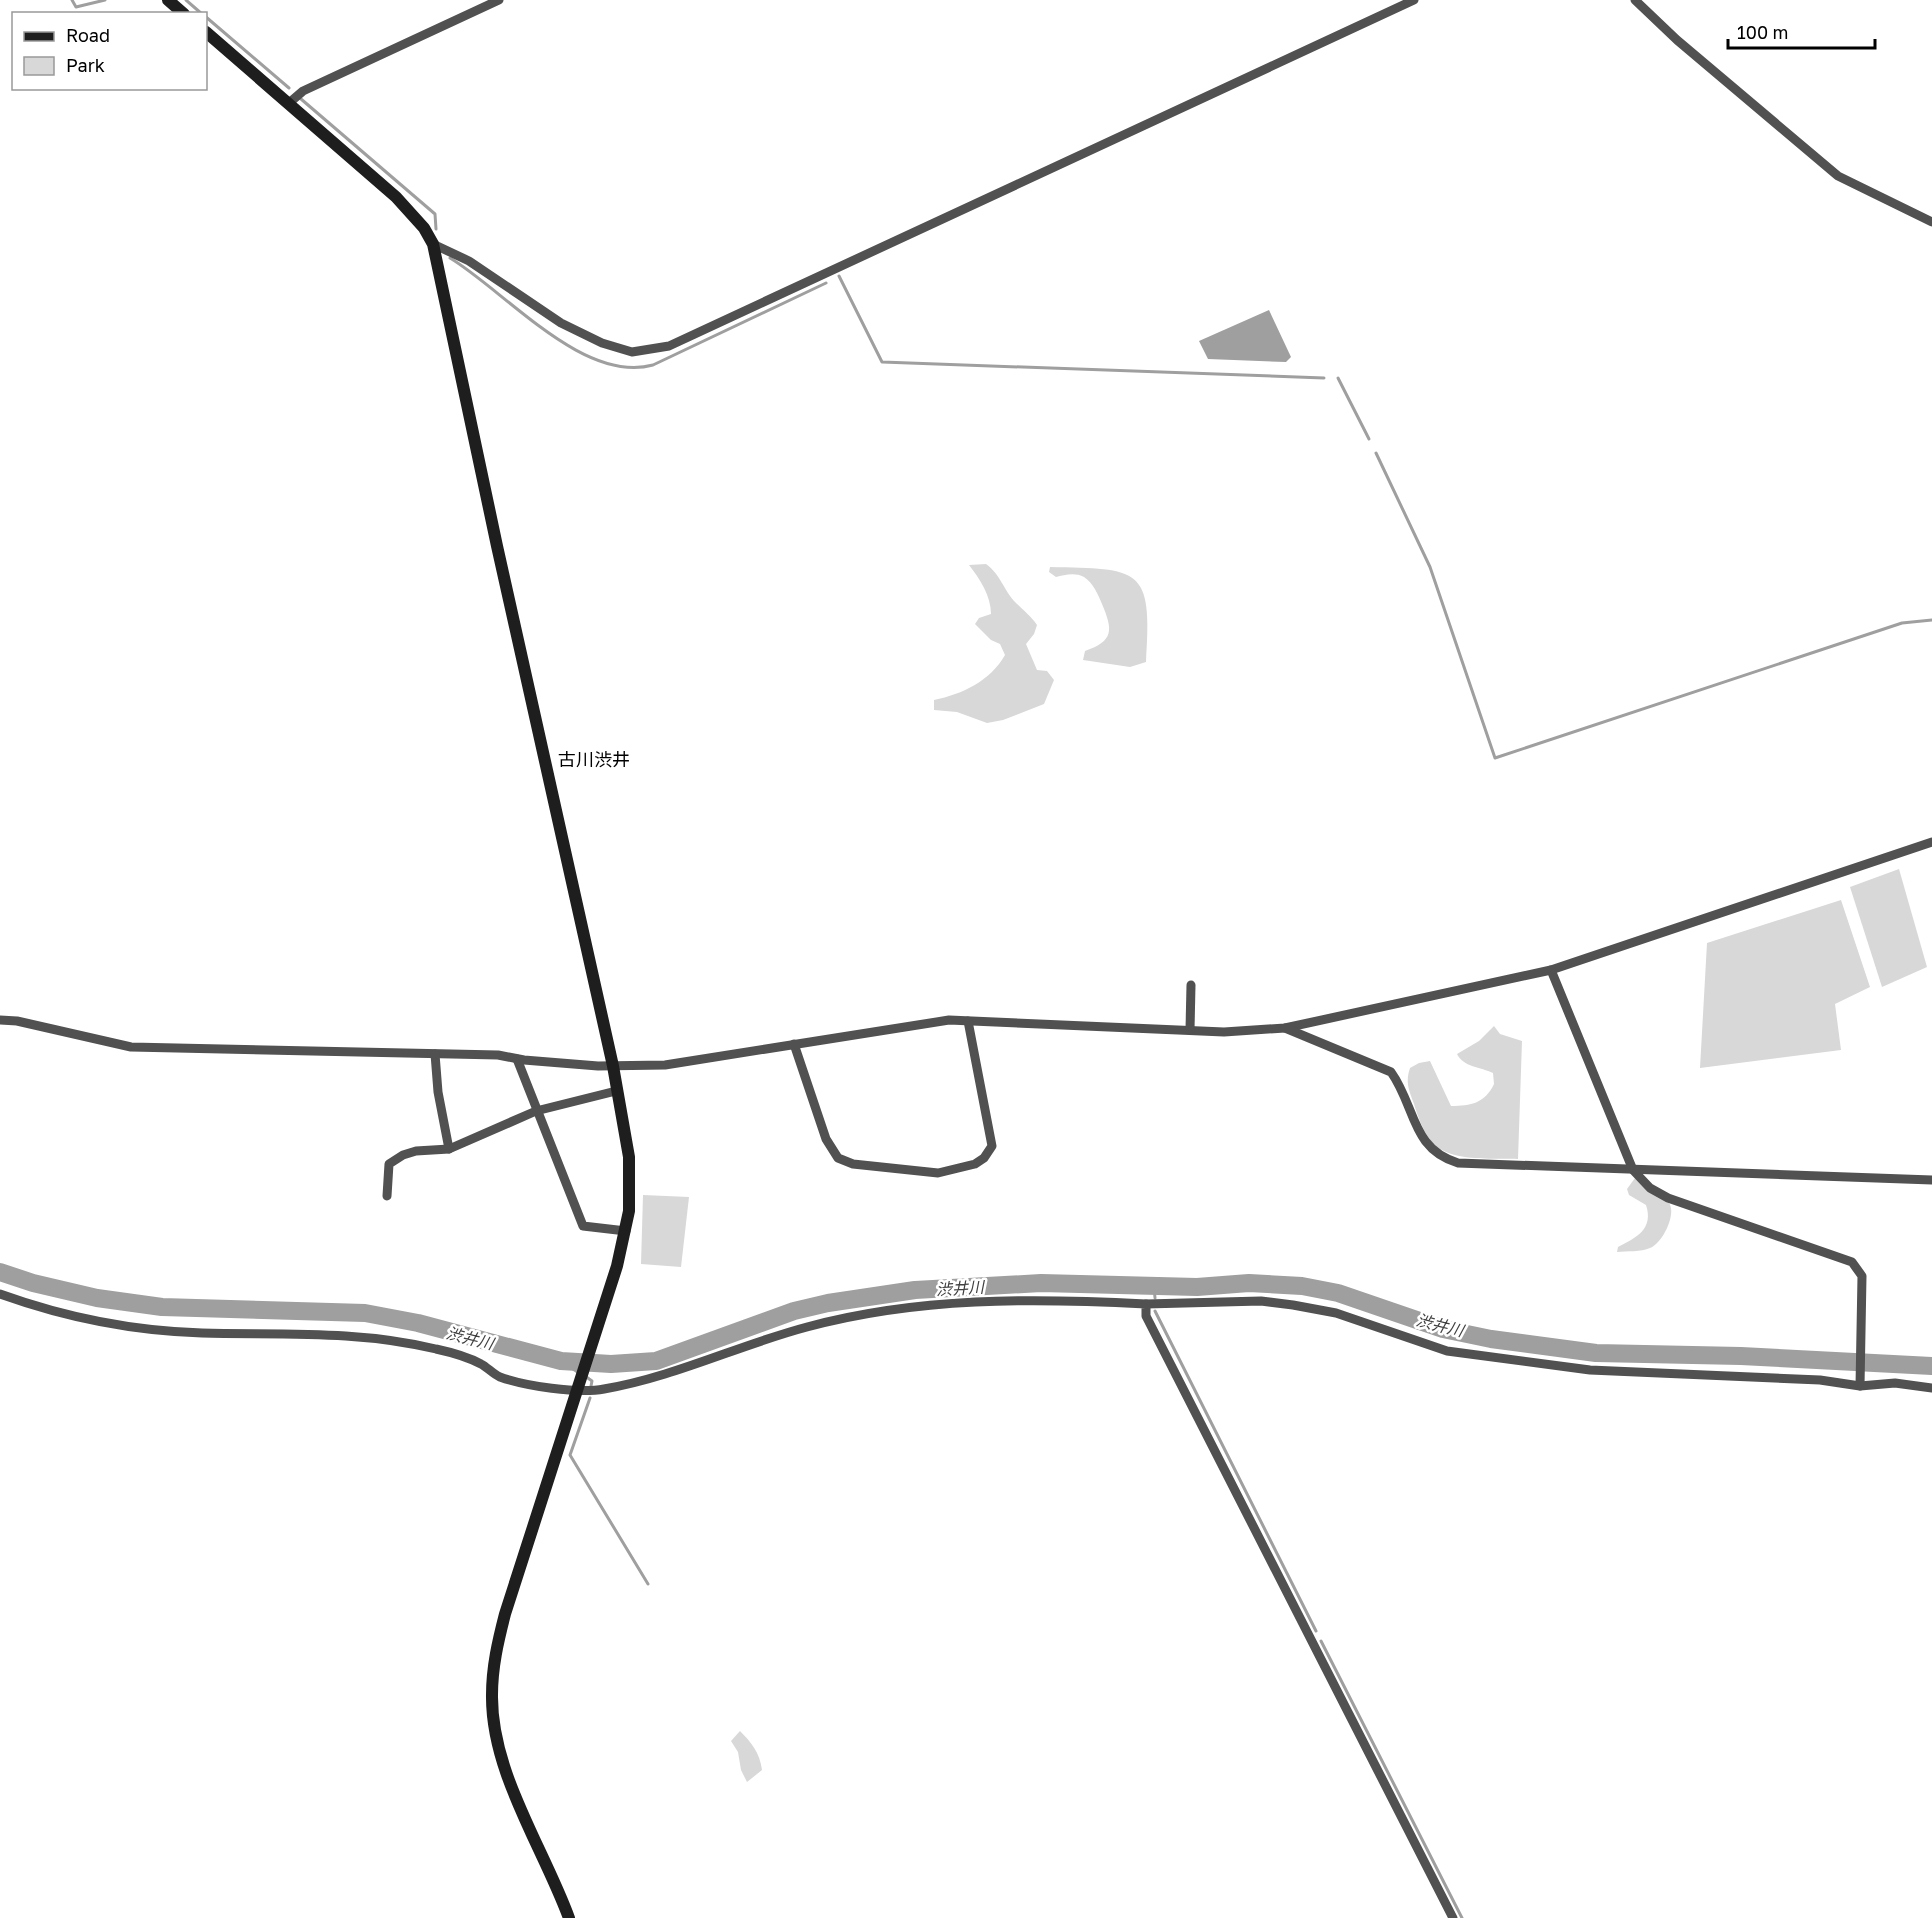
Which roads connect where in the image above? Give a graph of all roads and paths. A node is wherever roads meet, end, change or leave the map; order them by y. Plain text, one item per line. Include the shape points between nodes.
1 (168, 0) edge
2 (499, 0) edge
3 (1414, 0) edge
4 (1635, 0) edge
5 (182, 12) edge
6 (207, 33) edge
7 (289, 103) junction
8 (1932, 222) edge
9 (433, 244) junction
10 (1932, 842) edge
11 (1551, 970) junction
12 (1191, 985) dead end
13 (0, 1020) edge
14 (968, 1021) junction
15 (1285, 1028) junction
16 (1190, 1030) junction
17 (794, 1044) junction
18 (435, 1054) junction
19 (517, 1059) junction
20 (613, 1066) junction
21 (616, 1091) junction
22 (539, 1110) junction
23 (448, 1149) junction
24 (1632, 1170) junction
25 (1932, 1179) edge
26 (387, 1196) dead end
27 (626, 1231) junction
28 (0, 1294) edge
29 (1146, 1304) junction
30 (1860, 1382) junction
31 (1932, 1388) edge
32 (578, 1389) junction
33 (569, 1918) edge
34 (1453, 1918) edge

1 - 5 street
2 - 7 street via 303,91
3 - 9 street via 669,346 632,352 602,343 561,323 469,261
4 - 8 street via 1838,176
6 - 7 street
7 - 9 street via 410,211
9 - 20 street
10 - 11 street
11 - 15 street
11 - 24 street
12 - 16 street
13 - 18 street via 131,1047
14 - 16 street
14 - 17 street via 919,1023
14 - 17 street via 992,1146 975,1164 938,1173 853,1164 838,1158 826,1139
15 - 16 street
15 - 24 street via 1391,1072 1402,1087 1423,1139 1445,1159 1458,1163
17 - 20 street via 724,1058
18 - 19 street
18 - 23 street
19 - 20 street
19 - 22 street
20 - 21 street
21 - 22 street
21 - 27 street via 629,1157
22 - 23 street
22 - 27 street via 583,1226
23 - 26 street via 416,1151 389,1164
24 - 25 street
24 - 30 street via 1650,1188 1668,1198 1852,1262 1862,1276
27 - 32 street
28 - 32 street via 68,1314 144,1328 373,1337 438,1349 481,1364 499,1376
29 - 30 street via 1261,1301 1336,1313 1475,1357 1590,1370
29 - 32 street via 1077,1300 900,1306 807,1327 628,1383
29 - 34 street via 1146,1316
30 - 31 street
32 - 33 street via 505,1614 494,1657 492,1695 497,1742 505,1770

